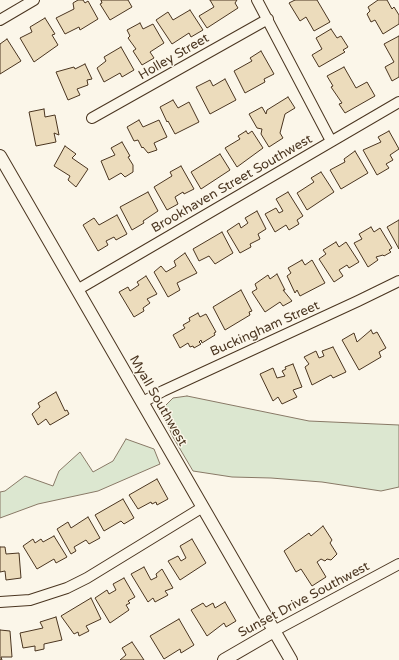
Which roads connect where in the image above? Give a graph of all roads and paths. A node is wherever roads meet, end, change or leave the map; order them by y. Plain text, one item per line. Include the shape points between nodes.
1 (34, 0) edge
2 (258, 0) edge
3 (268, 19) junction
4 (0, 20) edge
5 (399, 102) edge
6 (92, 118) dead end
7 (332, 141) junction
8 (0, 156) edge
9 (399, 281) edge
10 (77, 290) junction
11 (143, 402) junction
12 (203, 508) junction
13 (399, 564) edge
14 (0, 602) edge
15 (274, 631) junction
16 (224, 660) edge
17 (291, 660) edge

1 - 4 street
2 - 3 street
3 - 6 street, Holley Street
3 - 7 street
5 - 7 street, Brookhaven Street Southwest
7 - 10 street, Brookhaven Street Southwest
8 - 10 street, Myall Southwest
9 - 11 street, Buckingham Street via 170,387
10 - 11 street, Myall Southwest
11 - 12 street, Myall Southwest
12 - 14 street via 67,588 30,600
12 - 15 street, Myall Southwest
13 - 15 street, Sunset Drive Southwest
15 - 16 street, Sunset Drive Southwest
15 - 17 street, Myall Southwest

